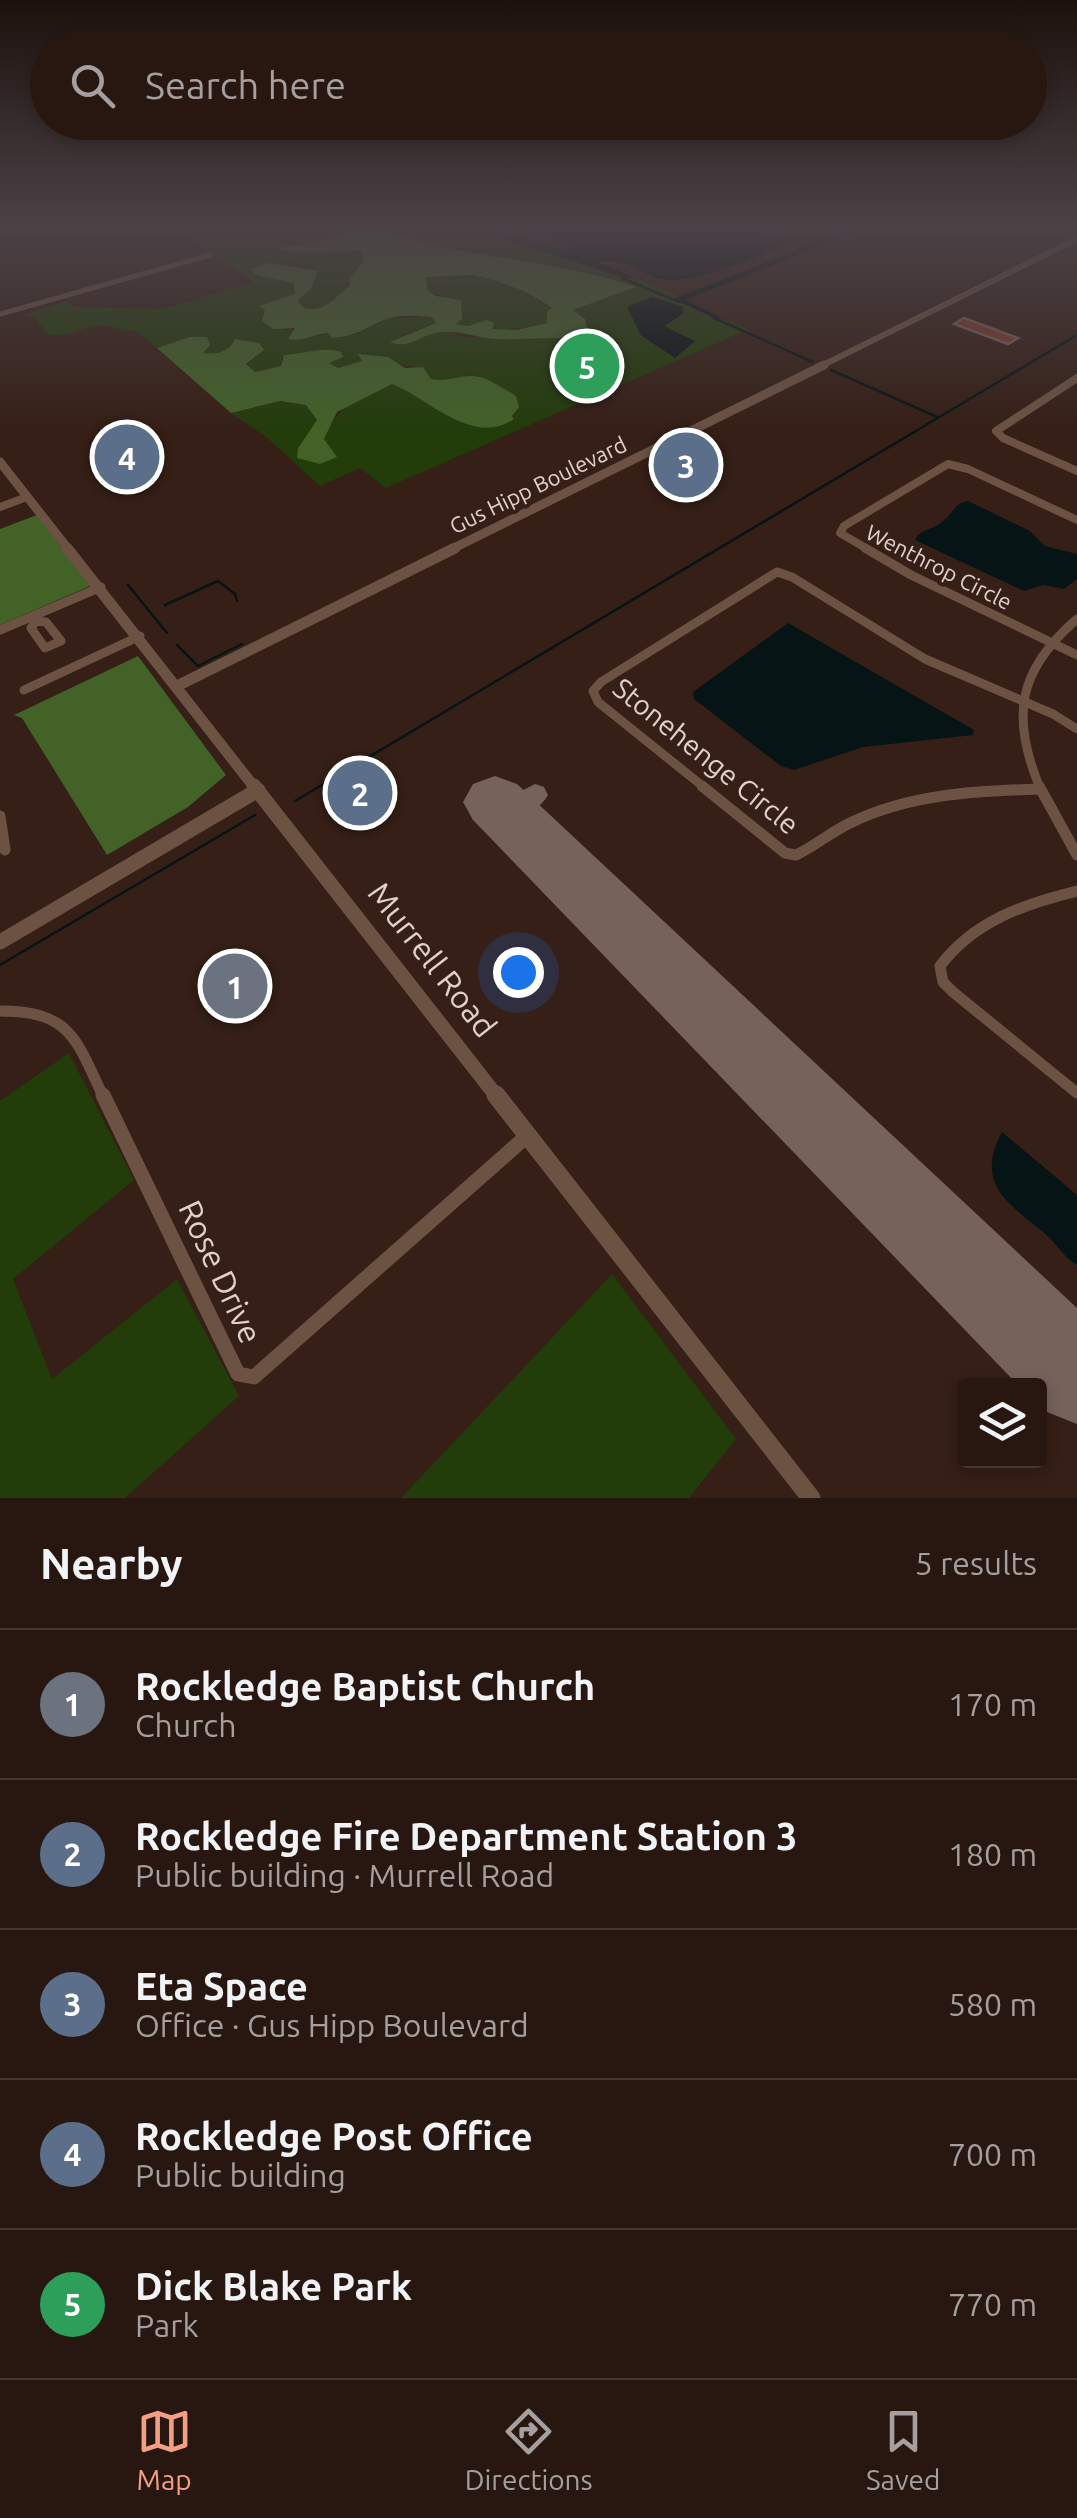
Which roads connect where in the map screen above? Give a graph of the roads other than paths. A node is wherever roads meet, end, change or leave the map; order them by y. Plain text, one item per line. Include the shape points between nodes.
1 (68, 295) edge
2 (964, 295) edge
3 (0, 314) edge
4 (1077, 378) edge
5 (1, 464) edge
6 (1077, 471) edge
7 (27, 497) junction
8 (0, 507) edge
9 (1077, 520) edge
10 (101, 587) junction
11 (1077, 619) edge
12 (0, 630) edge
13 (140, 636) junction
14 (1051, 643) junction
15 (1077, 655) edge
16 (177, 686) junction
17 (24, 690) dead end
18 (1025, 702) junction
19 (1077, 729) edge
20 (258, 790) junction
21 (1040, 790) junction
22 (0, 816) edge
23 (5, 850) dead end
24 (1077, 854) edge
25 (1077, 891) edge
26 (0, 942) edge
27 (0, 1011) edge
28 (1077, 1093) edge
29 (528, 1135) junction
30 (811, 1498) edge

1 - 3 street
2 - 16 street, Gus Hipp Boulevard
4 - 6 street via 996,430
5 - 7 street, Murrell Road
7 - 8 street
7 - 10 street, Murrell Road
9 - 14 street, Wenthrop Circle via 948,464 840,532 910,575
10 - 12 street
10 - 13 street, Murrell Road
11 - 14 street
13 - 16 street, Murrell Road
13 - 17 street
14 - 15 street
14 - 18 street via 1036,664
16 - 20 street, Murrell Road
18 - 19 street
18 - 21 street via 1024,730
18 - 21 street, Stonehenge Circle via 919,656 776,572 593,691 598,702 786,853 796,855 900,804 977,790
20 - 26 street
20 - 29 street, Murrell Road
21 - 24 street
22 - 23 street
25 - 28 street via 1009,912 940,966 953,992
27 - 29 street, Rose Drive via 34,1011 72,1033 238,1374 254,1377
29 - 30 street, Murrell Road

